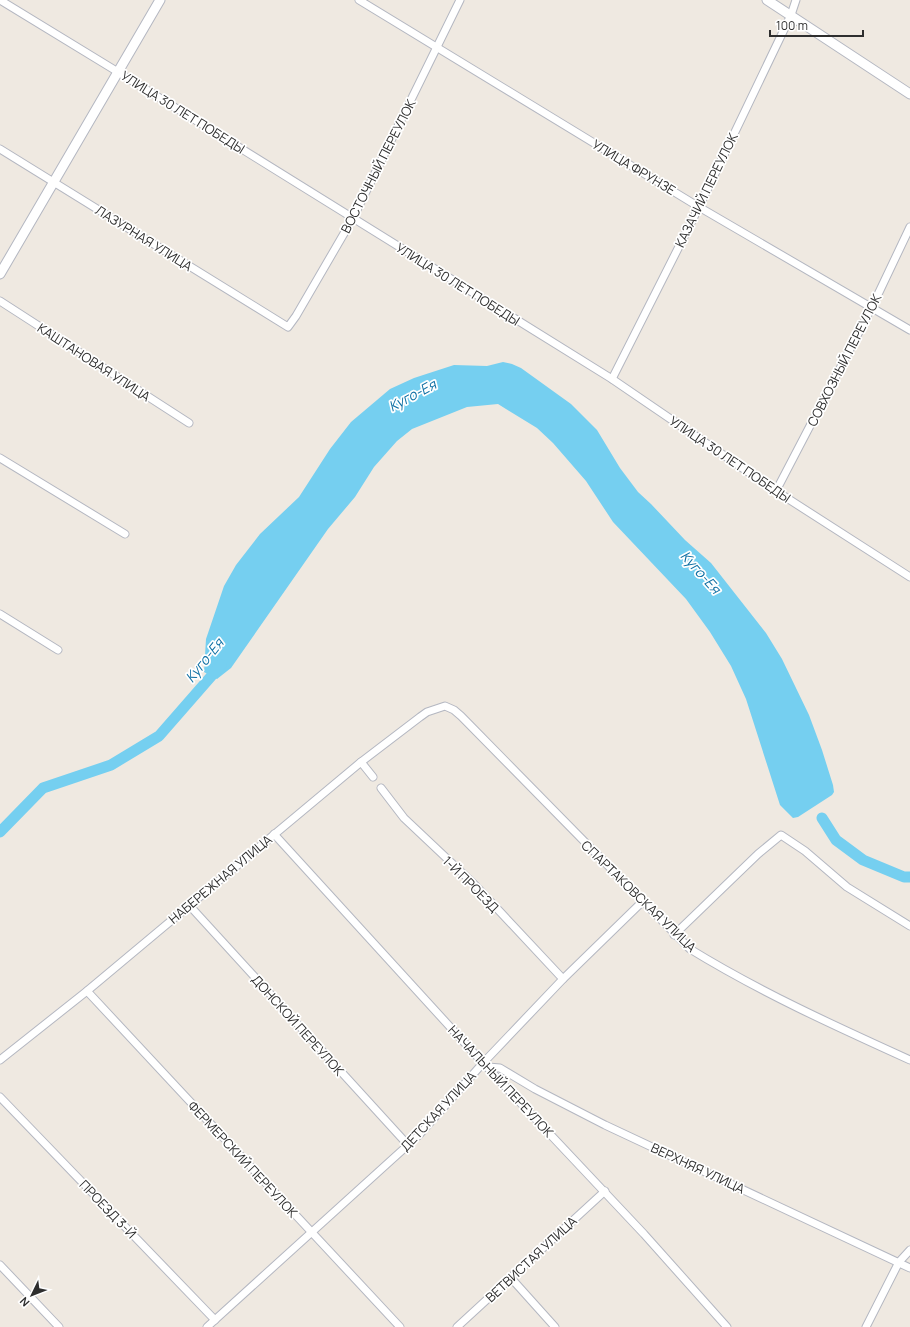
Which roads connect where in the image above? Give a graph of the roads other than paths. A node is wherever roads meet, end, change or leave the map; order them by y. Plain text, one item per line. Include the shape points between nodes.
1 (0, 0) edge
2 (160, 0) edge
3 (359, 0) edge
4 (460, 0) edge
5 (767, 0) edge
6 (796, 0) edge
7 (791, 15) junction
8 (437, 48) junction
9 (118, 72) junction
10 (910, 94) edge
11 (0, 149) edge
12 (54, 182) junction
13 (699, 206) junction
14 (353, 218) junction
15 (910, 227) edge
16 (0, 274) edge
17 (0, 301) edge
18 (872, 308) junction
19 (288, 327) joint
20 (910, 330) edge
21 (612, 379) junction
22 (189, 423) dead end
23 (0, 458) edge
24 (776, 491) junction
25 (124, 534) dead end
26 (910, 577) edge
27 (0, 614) edge
28 (58, 650) dead end
29 (445, 706) joint
30 (361, 762) junction
31 (373, 777) dead end
32 (381, 788) dead end
33 (274, 834) junction
34 (642, 902) junction
35 (188, 905) junction
36 (910, 926) edge
37 (674, 935) junction
38 (563, 979) junction
39 (87, 991) junction
40 (0, 1060) edge
41 (910, 1060) edge
42 (485, 1065) junction
43 (0, 1098) edge
44 (408, 1145) junction
45 (605, 1192) junction
46 (311, 1232) junction
47 (910, 1250) edge
48 (899, 1262) junction
49 (0, 1265) edge
50 (910, 1268) edge
51 (511, 1278) junction
52 (215, 1320) junction
53 (59, 1327) edge
54 (207, 1327) edge
55 (400, 1327) edge
56 (457, 1327) edge
57 (556, 1327) edge
58 (727, 1327) edge
59 (866, 1327) edge

1 - 9 street, УЛИЦА 30 ЛЕТ ПОБЕДЫ
2 - 9 street
3 - 8 street, УЛИЦА ФРУНЗЕ
4 - 8 street, ВОСТОЧНЫЙ ПЕРЕУЛОК
5 - 7 street
6 - 7 street, КАЗАЧИЙ ПЕРЕУЛОК
7 - 10 street
7 - 13 street, КАЗАЧИЙ ПЕРЕУЛОК
8 - 13 street, УЛИЦА ФРУНЗЕ
8 - 14 street, ВОСТОЧНЫЙ ПЕРЕУЛОК
9 - 12 street
9 - 14 street, УЛИЦА 30 ЛЕТ ПОБЕДЫ
11 - 12 street, ЛАЗУРНАЯ УЛИЦА
12 - 16 street
12 - 19 street, ЛАЗУРНАЯ УЛИЦА
13 - 18 street, УЛИЦА ФРУНЗЕ
13 - 21 street, КАЗАЧИЙ ПЕРЕУЛОК
14 - 19 street, ВОСТОЧНЫЙ ПЕРЕУЛОК
14 - 21 street, УЛИЦА 30 ЛЕТ ПОБЕДЫ
15 - 18 street, СОВХОЗНЫЙ ПЕРЕУЛОК
17 - 22 street, КАШТАНОВАЯ УЛИЦА
18 - 20 street, УЛИЦА ФРУНЗЕ
18 - 24 street, СОВХОЗНЫЙ ПЕРЕУЛОК
21 - 24 street, УЛИЦА 30 ЛЕТ ПОБЕДЫ
23 - 25 street
24 - 26 street, УЛИЦА 30 ЛЕТ ПОБЕДЫ
27 - 28 street
29 - 30 street, НАБЕРЕЖНАЯ УЛИЦА via 427,712
29 - 34 street, СПАРТАКОВСКАЯ УЛИЦА via 461,716
30 - 31 street
30 - 33 street, НАБЕРЕЖНАЯ УЛИЦА
32 - 38 street, 1-Й ПРОЕЗД via 404,818 475,885
33 - 35 street, НАБЕРЕЖНАЯ УЛИЦА
33 - 42 street, НАЧАЛЬНЫЙ ПЕРЕУЛОК
34 - 37 street, СПАРТАКОВСКАЯ УЛИЦА
34 - 38 street, ДЕТСКАЯ УЛИЦА
35 - 39 street, НАБЕРЕЖНАЯ УЛИЦА
35 - 44 street, ДОНСКОЙ ПЕРЕУЛОК
36 - 37 street via 847,887 805,851 781,835
37 - 41 street, СПАРТАКОВСКАЯ УЛИЦА via 690,949 719,967 798,1008
38 - 42 street, ДЕТСКАЯ УЛИЦА
39 - 40 street, НАБЕРЕЖНАЯ УЛИЦА
39 - 46 street, ФЕРМЕРСКИЙ ПЕРЕУЛОК
42 - 44 street, ДЕТСКАЯ УЛИЦА
42 - 45 street, НАЧАЛЬНЫЙ ПЕРЕУЛОК
42 - 48 street, ВЕРХНЯЯ УЛИЦА via 500,1068 606,1125
43 - 52 street, ПРОЕЗД 3-Й
44 - 46 street, ДЕТСКАЯ УЛИЦА
45 - 51 street, ВЕТВИСТАЯ УЛИЦА
45 - 58 street, НАЧАЛЬНЫЙ ПЕРЕУЛОК
46 - 52 street, ДЕТСКАЯ УЛИЦА
46 - 55 street, ФЕРМЕРСКИЙ ПЕРЕУЛОК
47 - 48 street
48 - 50 street, ВЕРХНЯЯ УЛИЦА
48 - 59 street
49 - 53 street
51 - 56 street, ВЕТВИСТАЯ УЛИЦА
51 - 57 street
52 - 54 street, ДЕТСКАЯ УЛИЦА

